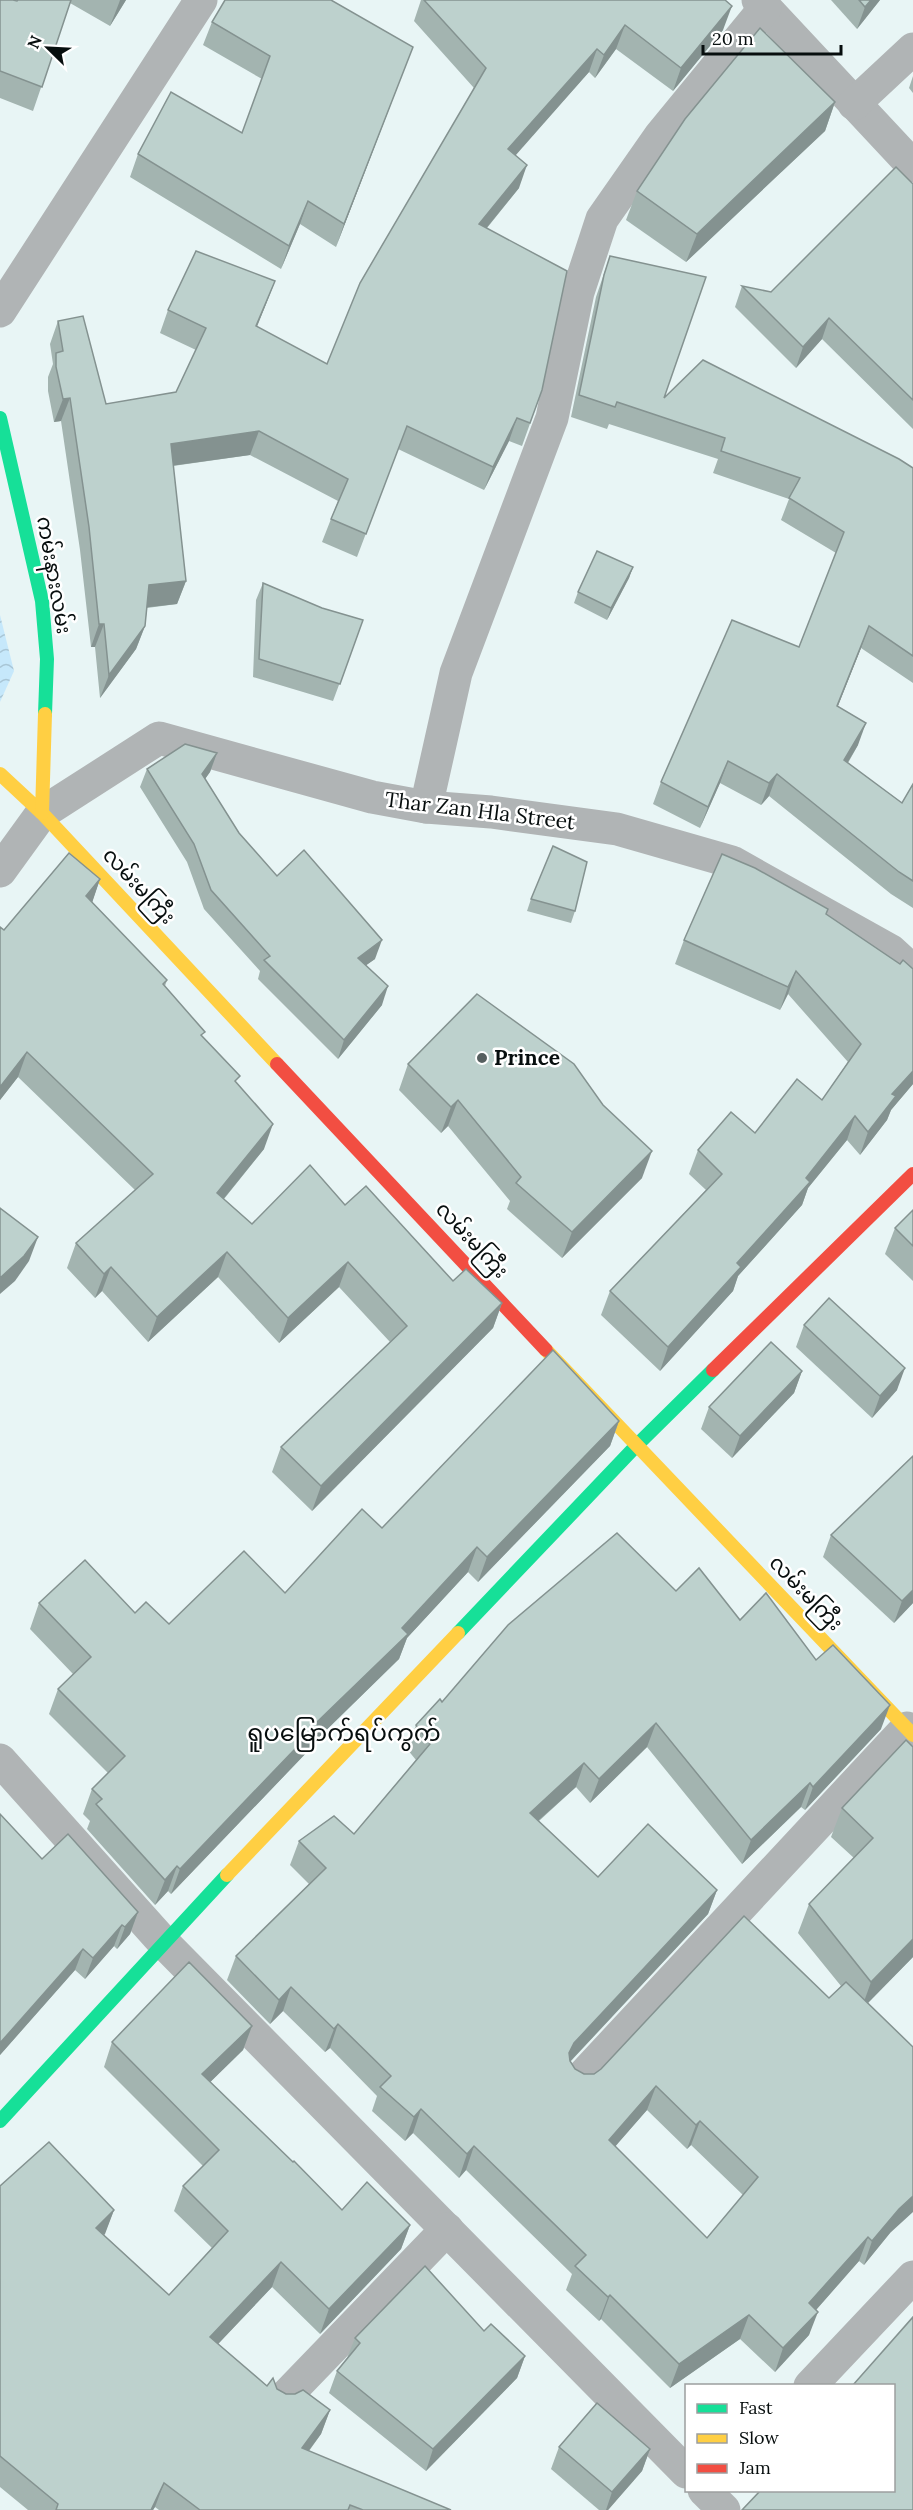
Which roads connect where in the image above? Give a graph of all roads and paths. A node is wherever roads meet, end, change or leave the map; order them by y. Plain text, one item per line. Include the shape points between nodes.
1 (201, 0) edge
2 (762, 4) edge
3 (913, 49) edge
4 (854, 104) junction
5 (913, 166) edge
6 (0, 311) edge
7 (0, 418) edge
8 (0, 774) edge
9 (426, 807) junction
10 (42, 813) junction
11 (0, 871) edge
12 (913, 971) edge
13 (913, 1174) edge
14 (636, 1446) junction
15 (910, 1732) edge
16 (0, 1760) edge
17 (163, 1942) junction
18 (579, 2080) edge
19 (0, 2121) edge
20 (447, 2229) junction
21 (913, 2277) edge
22 (811, 2384) edge
23 (282, 2400) edge
24 (685, 2474) edge

1 - 6 street
2 - 4 street
2 - 9 street via 660,136 602,219 578,292 552,418 456,673
3 - 4 street
4 - 5 street
7 - 10 street, ကမ်းနားလမ်း via 42,602 47,681
8 - 10 street, လမ်းမကြီး
9 - 10 street, Thar Zan Hla Street via 372,797 159,738
9 - 12 street, Thar Zan Hla Street via 617,829 732,862 891,951
10 - 11 street
10 - 14 street, လမ်းမကြီး
13 - 14 street
14 - 15 street, လမ်းမကြီး
14 - 17 street
15 - 18 street
16 - 17 street
17 - 19 street
17 - 20 street
20 - 23 street
20 - 24 street
21 - 22 street

